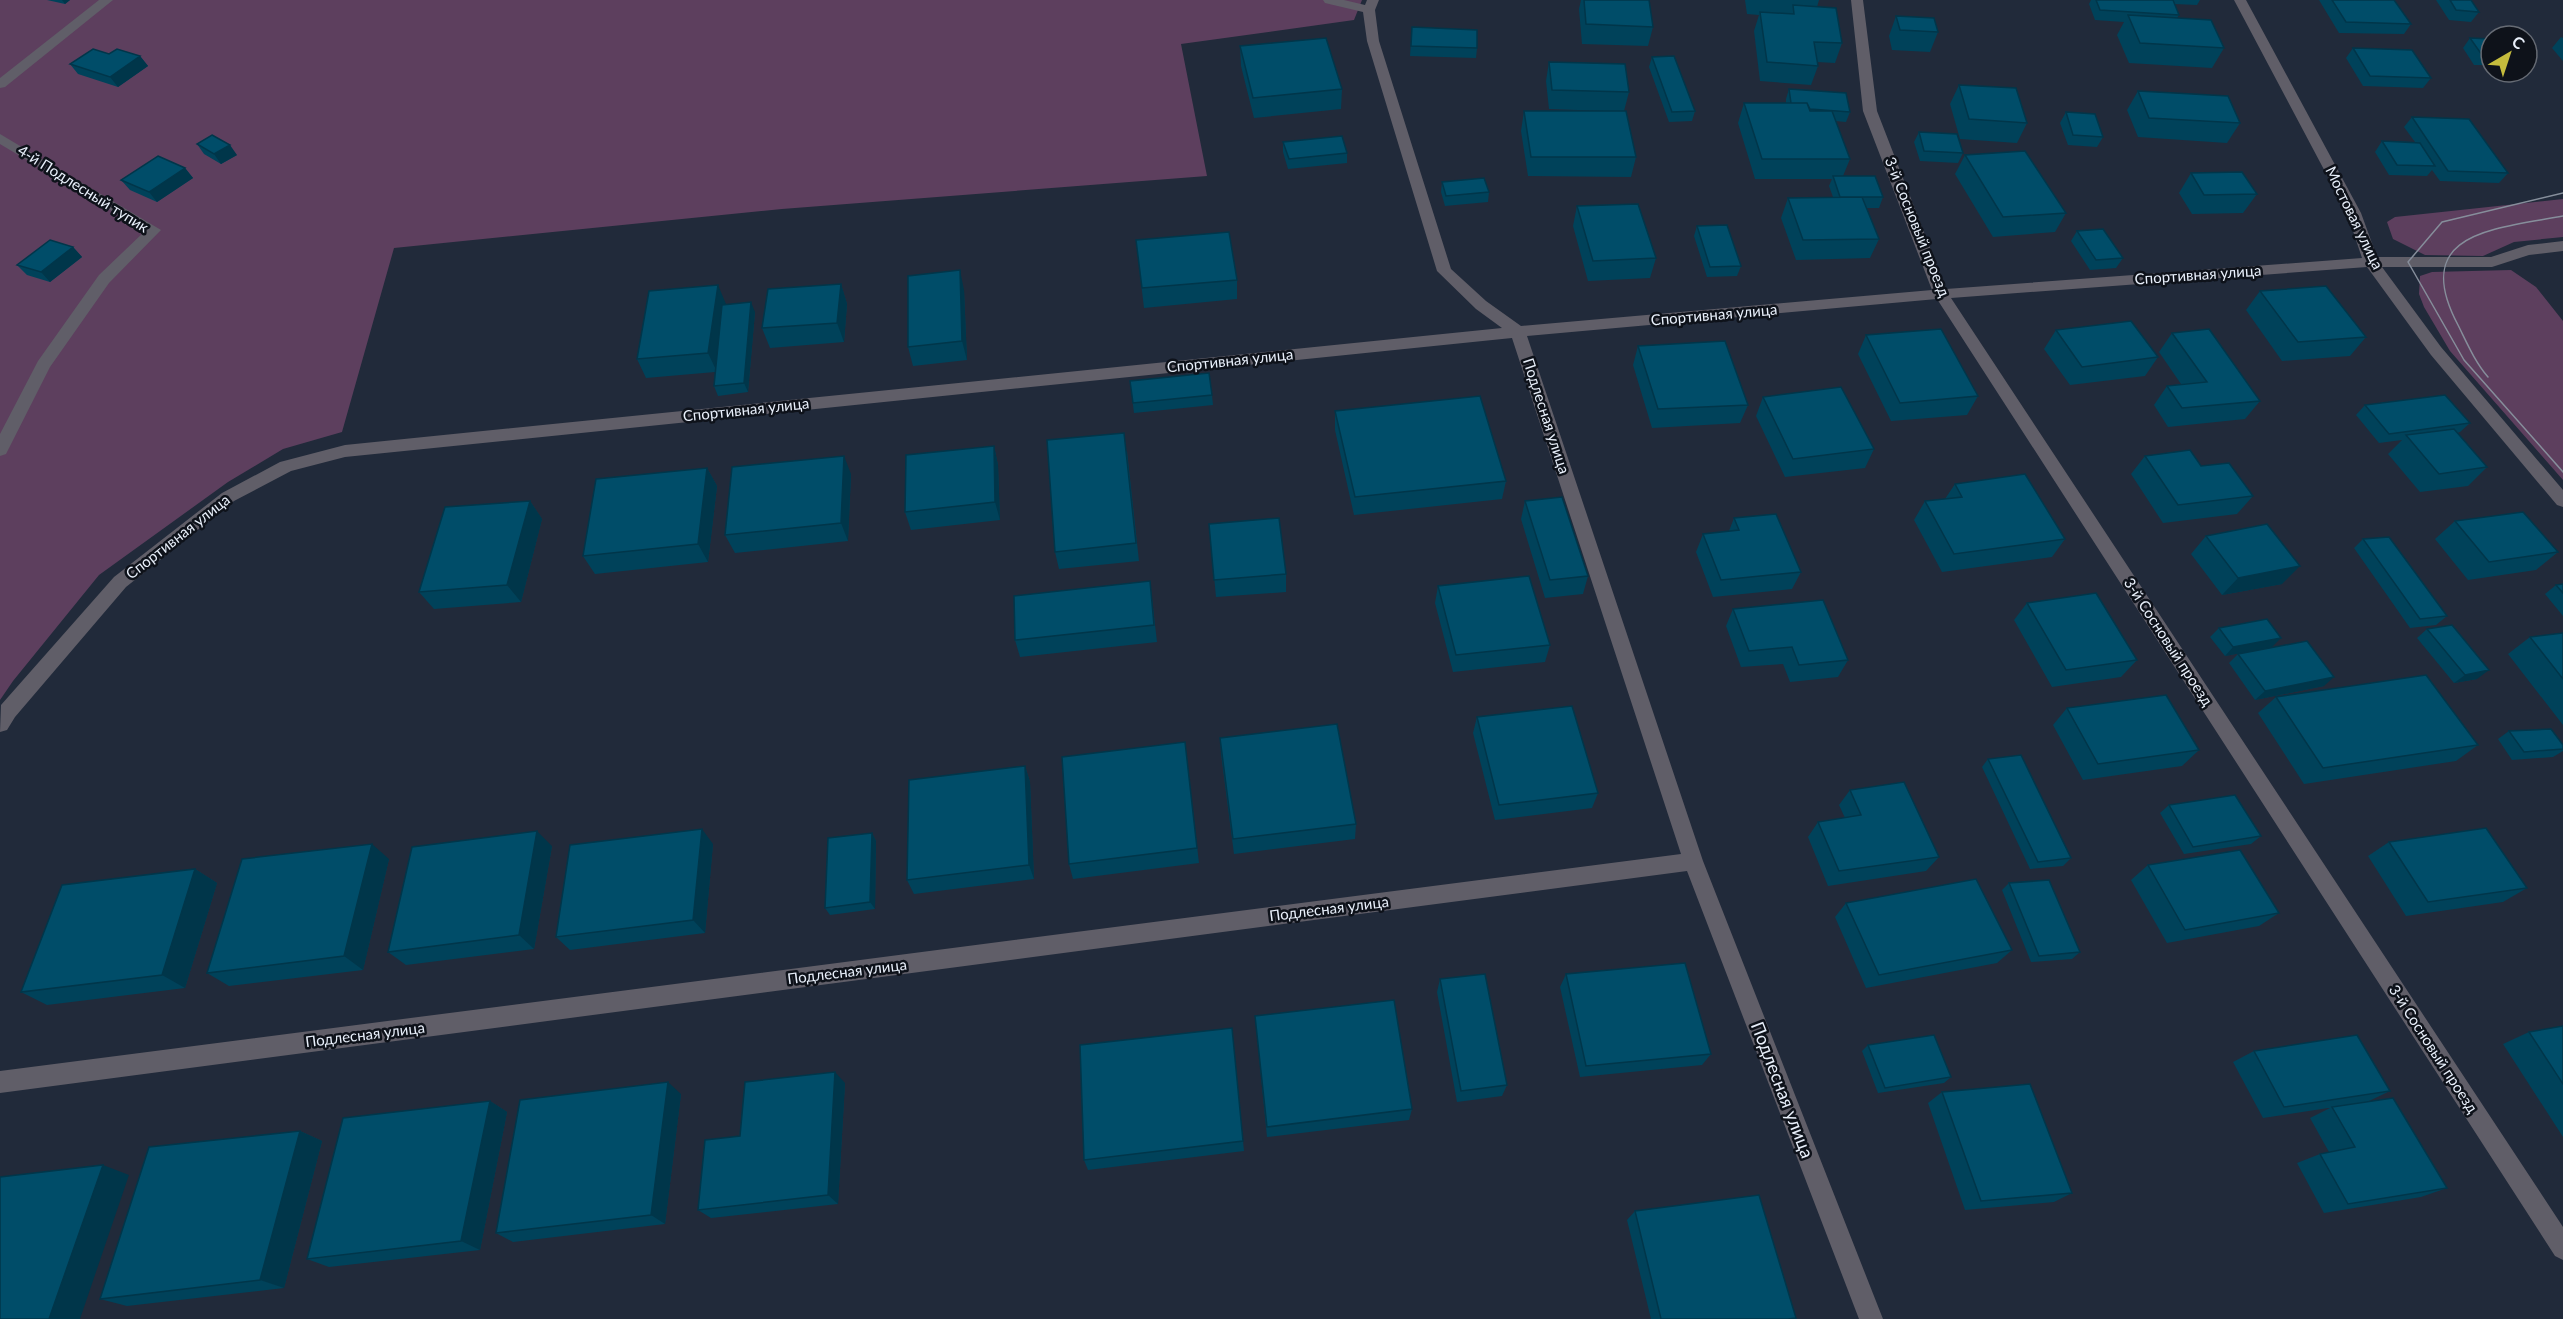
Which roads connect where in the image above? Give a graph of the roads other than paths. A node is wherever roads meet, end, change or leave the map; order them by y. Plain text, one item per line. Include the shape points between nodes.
1 (107, 0) edge
2 (1329, 0) edge
3 (1857, 0) edge
4 (2240, 0) edge
5 (1371, 5) edge
6 (0, 84) edge
7 (0, 138) edge
8 (2563, 246) edge
9 (2371, 262) junction
10 (1941, 294) junction
11 (1518, 332) junction
12 (0, 450) edge
13 (2563, 501) edge
14 (3, 715) edge
15 (1693, 861) junction
16 (0, 1082) edge
17 (2563, 1248) edge
18 (1871, 1319) edge

1 - 6 street
2 - 5 street
3 - 10 street, 3-й Сосновый проезд via 1870,111
4 - 9 street, Мостовая улица via 2354,213
5 - 11 street via 1373,41 1444,271
7 - 12 street, 4-й Подлесный тупик via 153,230 104,279 43,365
8 - 9 street, Спортивная улица via 2528,250 2492,262
9 - 10 street, Спортивная улица
9 - 13 street, Мостовая улица via 2436,351
10 - 11 street, Спортивная улица
10 - 17 street, 3-й Сосновый проезд
11 - 14 street, Спортивная улица via 345,451 286,466 228,496 120,582
11 - 15 street, Подлесная улица
15 - 16 street, Подлесная улица
15 - 18 street, Подлесная улица

